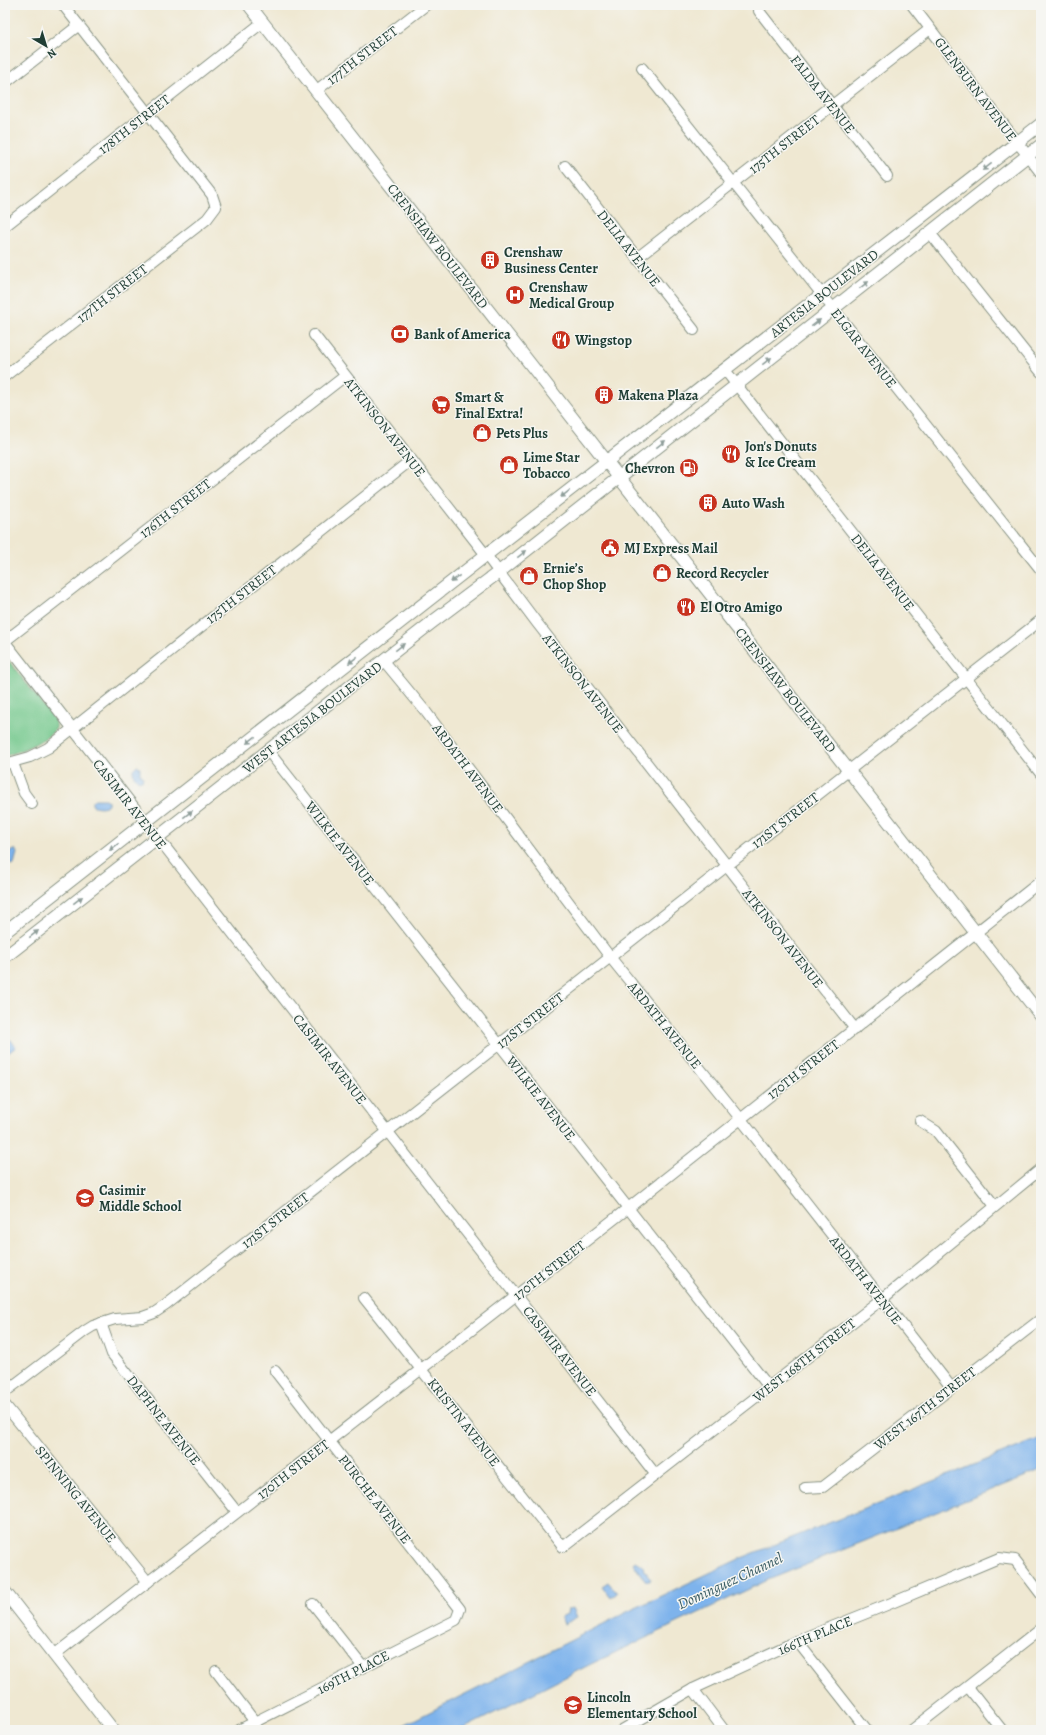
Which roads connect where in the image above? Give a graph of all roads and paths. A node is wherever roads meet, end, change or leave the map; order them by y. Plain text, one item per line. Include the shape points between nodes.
1 (63, 5) edge
2 (249, 5) edge
3 (426, 5) edge
4 (912, 5) edge
5 (759, 12) dead end
6 (263, 22) junction
7 (78, 25) junction
8 (930, 29) junction
9 (642, 68) dead end
10 (5, 83) edge
11 (317, 90) junction
12 (832, 105) junction
13 (148, 113) junction
14 (1041, 124) edge
15 (1017, 142) junction
16 (1041, 145) edge
17 (1028, 156) junction
18 (565, 166) dead end
19 (1041, 172) edge
20 (887, 176) dead end
21 (734, 183) junction
22 (5, 226) edge
23 (930, 233) junction
24 (637, 258) junction
25 (822, 294) junction
26 (834, 309) junction
27 (694, 330) dead end
28 (314, 335) dead end
29 (725, 370) junction
30 (1041, 372) edge
31 (5, 376) edge
32 (345, 376) junction
33 (736, 385) junction
34 (411, 460) junction
35 (607, 461) junction
36 (619, 477) junction
37 (486, 555) junction
38 (1041, 570) edge
39 (499, 572) junction
40 (1041, 620) edge
41 (5, 642) edge
42 (384, 660) junction
43 (967, 678) junction
44 (72, 729) junction
45 (269, 752) junction
46 (9, 764) edge
47 (849, 771) junction
48 (1041, 774) edge
49 (32, 804) dead end
50 (145, 823) junction
51 (157, 838) junction
52 (726, 866) junction
53 (1041, 881) edge
54 (5, 932) edge
55 (976, 933) junction
56 (5, 957) edge
57 (610, 957) junction
58 (1041, 1016) edge
59 (855, 1029) junction
60 (499, 1043) junction
61 (740, 1118) junction
62 (920, 1121) dead end
63 (388, 1132) junction
64 (1041, 1169) edge
65 (995, 1206) junction
66 (627, 1209) junction
67 (516, 1295) junction
68 (364, 1298) dead end
69 (881, 1300) junction
70 (1041, 1319) edge
71 (101, 1323) junction
72 (422, 1369) junction
73 (275, 1371) dead end
74 (768, 1387) junction
75 (951, 1387) junction
76 (5, 1392) edge
77 (5, 1405) edge
78 (330, 1441) junction
79 (656, 1475) junction
80 (805, 1488) dead end
81 (237, 1512) junction
82 (563, 1547) joint
83 (148, 1582) junction
84 (5, 1592) edge
85 (1041, 1594) edge
86 (313, 1604) dead end
87 (460, 1608) joint
88 (1041, 1629) edge
89 (797, 1641) junction
90 (54, 1655) junction
91 (363, 1667) junction
92 (216, 1672) dead end
93 (968, 1687) junction
94 (693, 1689) junction
95 (255, 1722) junction
96 (113, 1730) edge
97 (239, 1730) edge
98 (622, 1730) edge
99 (724, 1730) edge
100 (867, 1730) edge
101 (912, 1730) edge
102 (1002, 1730) edge

1 - 7 street
2 - 6 main road, CRENSHAW BOULEVARD
3 - 11 street, 177TH STREET
4 - 8 street, GLENBURN AVENUE
5 - 12 street, FALDA AVENUE
6 - 11 main road, CRENSHAW BOULEVARD
6 - 13 street, 178TH STREET
7 - 10 street
7 - 13 street
8 - 12 street, 175TH STREET
8 - 15 street, GLENBURN AVENUE
9 - 21 street, ELGAR AVENUE
11 - 35 main road, CRENSHAW BOULEVARD
12 - 20 street, FALDA AVENUE
12 - 21 street, 175TH STREET
13 - 22 street, 178TH STREET
13 - 31 street, 177TH STREET via 212,195 216,207 207,219
14 - 15 main road, ARTESIA BOULEVARD
15 - 17 street, GLENBURN AVENUE
15 -> 25 main road, ARTESIA BOULEVARD
16 - 17 main road, ARTESIA BOULEVARD
17 - 19 street, GLENBURN AVENUE
17 - 23 main road, ARTESIA BOULEVARD
18 - 24 street, DELIA AVENUE
21 - 24 street, 175TH STREET
21 - 25 street, ELGAR AVENUE
26 -> 23 main road, ARTESIA BOULEVARD
23 - 30 street
24 - 27 street, DELIA AVENUE
25 - 26 street, ELGAR AVENUE
25 - 29 main road, ARTESIA BOULEVARD
33 -> 26 main road, ARTESIA BOULEVARD
26 - 38 street, ELGAR AVENUE
28 - 32 street, ATKINSON AVENUE
29 - 33 street, DELIA AVENUE
29 - 35 main road, ARTESIA BOULEVARD
32 - 34 street, ATKINSON AVENUE
32 - 41 street, 176TH STREET
36 -> 33 main road, ARTESIA BOULEVARD
33 - 43 street, DELIA AVENUE
34 - 37 street, ATKINSON AVENUE
34 - 44 street, 175TH STREET
35 - 36 main road, CRENSHAW BOULEVARD
35 -> 37 main road, WEST ARTESIA BOULEVARD
39 -> 36 main road, WEST ARTESIA BOULEVARD
36 - 47 main road, CRENSHAW BOULEVARD
37 - 39 street, ATKINSON AVENUE
37 -> 50 main road, WEST ARTESIA BOULEVARD
42 -> 39 main road, WEST ARTESIA BOULEVARD
39 - 52 street, ATKINSON AVENUE
40 - 43 street, 171ST STREET
41 - 44 street, CASIMIR AVENUE
42 - 45 main road, WEST ARTESIA BOULEVARD
42 - 57 street, ARDATH AVENUE
43 - 47 street, 171ST STREET
43 - 48 street, DELIA AVENUE
44 - 46 street, 175TH STREET via 48,748
44 - 50 street, CASIMIR AVENUE
51 -> 45 main road, WEST ARTESIA BOULEVARD
45 - 60 street, WILKIE AVENUE
46 - 49 street
47 - 52 street, 171ST STREET
47 - 55 main road, CRENSHAW BOULEVARD
50 - 51 street, CASIMIR AVENUE
50 -> 54 main road, WEST ARTESIA BOULEVARD
56 -> 51 main road, WEST ARTESIA BOULEVARD
51 - 63 street, CASIMIR AVENUE
52 - 57 street, 171ST STREET
52 - 59 street, ATKINSON AVENUE
53 - 55 street, 170TH STREET
55 - 58 main road, CRENSHAW BOULEVARD
55 - 59 street, 170TH STREET
57 - 60 street, 171ST STREET
57 - 61 street, ARDATH AVENUE
59 - 61 street, 170TH STREET
60 - 63 street, 171ST STREET
60 - 66 street, WILKIE AVENUE
61 - 66 street, 170TH STREET
61 - 69 street, ARDATH AVENUE
62 - 65 street via 936,1131
63 - 67 street, CASIMIR AVENUE
63 - 71 street, 171ST STREET via 166,1306 143,1317
64 - 65 street, WEST 168TH STREET
65 - 69 street, WEST 168TH STREET
66 - 67 street, 170TH STREET
66 - 74 street, WILKIE AVENUE
67 - 72 street, 170TH STREET
67 - 79 street, CASIMIR AVENUE
68 - 72 street, KRISTIN AVENUE
69 - 74 street, WEST 168TH STREET
69 - 75 street, ARDATH AVENUE
70 - 75 street, WEST 167TH STREET
71 - 76 street, 171ST STREET via 85,1331
71 - 81 street, DAPHNE AVENUE via 112,1354
72 - 78 street, 170TH STREET
72 - 82 street, KRISTIN AVENUE
73 - 78 street, PURCHE AVENUE
74 - 79 street, WEST 168TH STREET
75 - 80 street, WEST 167TH STREET via 823,1487
77 - 83 street, SPINNING AVENUE
78 - 81 street, 170TH STREET
78 - 87 street, PURCHE AVENUE
79 - 82 street, WEST 168TH STREET
81 - 83 street, 170TH STREET
83 - 90 street, 170TH STREET
84 - 90 main road
85 - 89 street, 166TH PLACE via 1015,1560 999,1558
86 - 91 street
87 - 91 street, 169TH PLACE via 456,1620
88 - 93 street
89 - 94 street, 166TH PLACE
89 - 100 street
90 - 96 main road
91 - 95 street, 169TH PLACE
92 - 95 street
93 - 101 street
93 - 102 street
94 - 98 street, 166TH PLACE
94 - 99 street
95 - 97 street, 169TH PLACE

